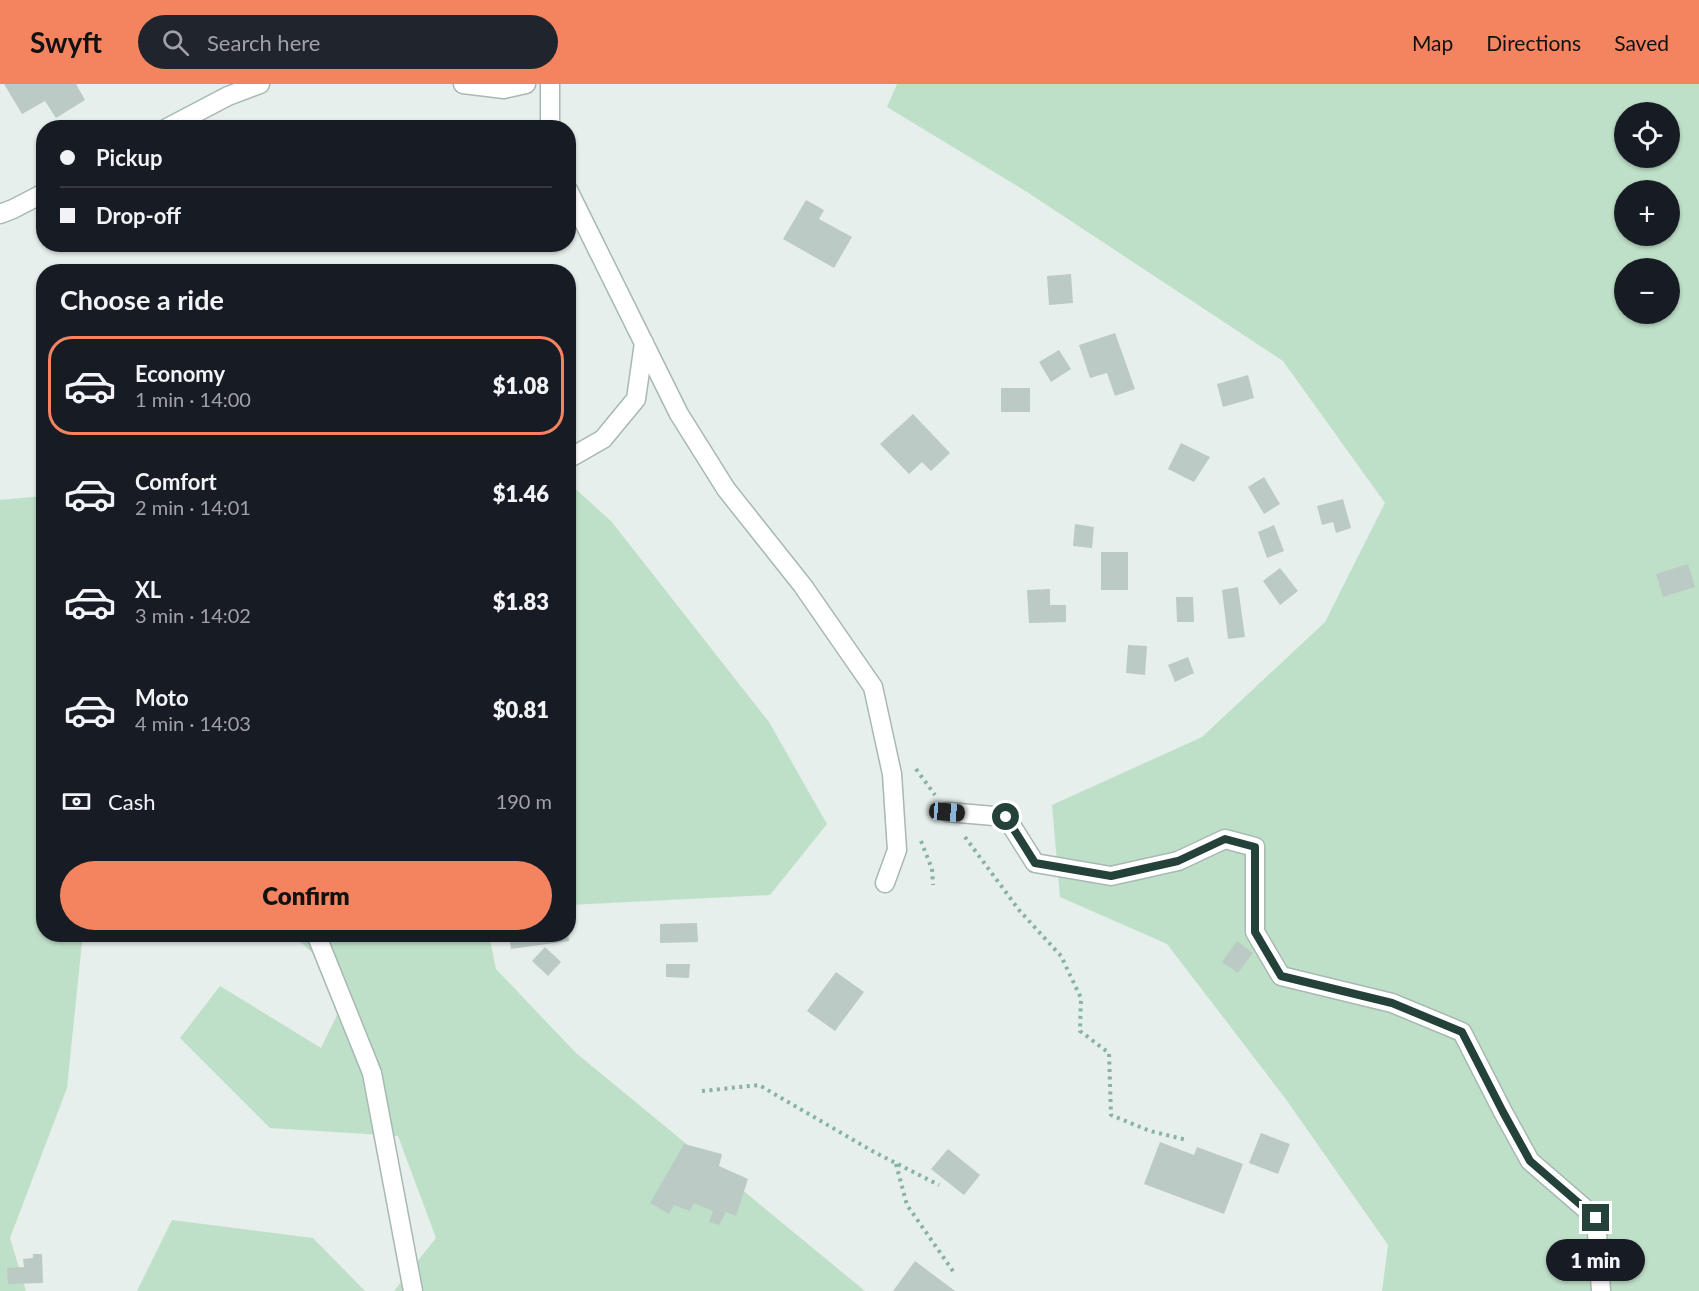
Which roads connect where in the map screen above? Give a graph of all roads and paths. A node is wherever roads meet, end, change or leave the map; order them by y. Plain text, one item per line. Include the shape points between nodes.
1 (260, 84) edge
2 (462, 84) edge
3 (526, 84) edge
4 (550, 84) edge
5 (182, 120) edge
6 (550, 120) edge
7 (36, 197) edge
8 (576, 206) edge
9 (0, 214) edge
10 (644, 343) junction
11 (576, 455) edge
12 (915, 767) dead end
13 (947, 812) junction
14 (885, 883) dead end
15 (319, 942) edge
16 (702, 1090) dead end
17 (1187, 1140) dead end
18 (896, 1163) junction
19 (939, 1185) dead end
20 (955, 1274) dead end
21 (413, 1291) edge
22 (1601, 1291) edge

1 - 5 street
2 - 3 street via 504,90
4 - 6 street
7 - 9 street
8 - 10 street
10 - 11 street via 636,399 603,440
10 - 14 street via 679,414 726,489 803,586 873,687 892,774 897,850
12 - 13 path
13 - 17 path via 1019,910 1061,957 1081,998 1080,1031 1109,1053 1111,1116
13 - 22 street via 1006,817 1035,863 1111,876 1178,861 1225,839 1255,847 1255,932 1281,976 1392,1003 1462,1032 1530,1161 1596,1218
15 - 21 street via 372,1073
16 - 18 path via 759,1085
18 - 19 path
18 - 20 path via 907,1205

